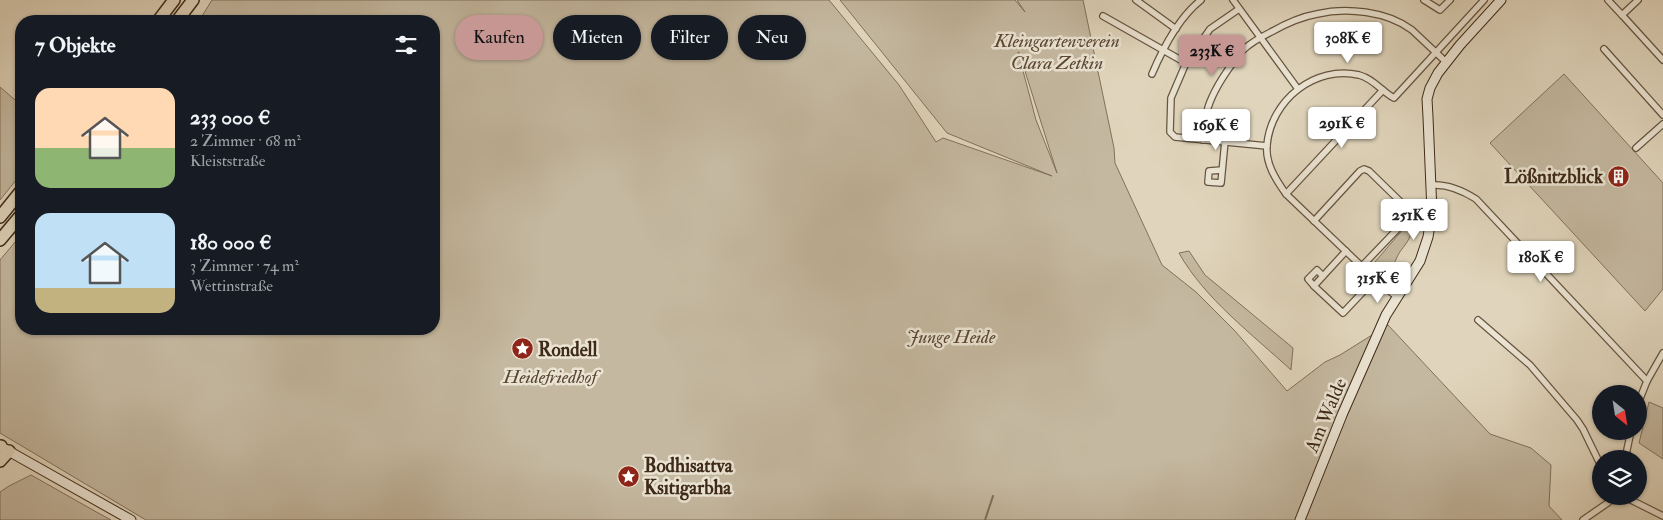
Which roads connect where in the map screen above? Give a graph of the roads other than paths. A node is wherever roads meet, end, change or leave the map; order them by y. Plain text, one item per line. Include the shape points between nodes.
1 (174, 0) edge
2 (193, 0) edge
3 (1136, 0) edge
4 (1201, 0) edge
5 (1233, 0) edge
6 (1424, 0) edge
7 (1450, 0) edge
8 (1484, 0) edge
9 (1501, 0) edge
10 (1608, 0) edge
11 (1638, 0) edge
12 (1239, 9) junction
13 (163, 15) edge
14 (182, 15) edge
15 (1622, 15) junction
16 (1102, 16) dead end
17 (1176, 29) junction
18 (1260, 37) junction
19 (1604, 49) dead end
20 (1163, 50) junction
21 (1436, 52) junction
22 (1663, 60) edge
23 (1446, 62) junction
24 (1186, 63) junction
25 (1152, 74) dead end
26 (1298, 88) junction
27 (1383, 90) junction
28 (1663, 115) edge
29 (1663, 124) edge
30 (1203, 140) junction
31 (1225, 141) junction
32 (1267, 146) junction
33 (1636, 148) dead end
34 (1222, 170) dead end
35 (1432, 185) junction
36 (1286, 194) junction
37 (15, 198) edge
38 (0, 217) edge
39 (1314, 221) junction
40 (15, 222) edge
41 (0, 240) edge
42 (1346, 251) junction
43 (1362, 266) junction
44 (1323, 276) junction
45 (1375, 278) junction
46 (1314, 286) junction
47 (1397, 297) junction
48 (1478, 320) dead end
49 (1663, 353) edge
50 (1647, 381) junction
51 (1645, 385) edge
52 (2, 447) edge
53 (1593, 450) edge
54 (0, 461) edge
55 (1605, 505) edge
56 (1641, 505) edge
57 (1663, 516) edge
58 (131, 520) edge
59 (1300, 520) edge
60 (1583, 520) edge

1 - 13 highway
2 - 14 highway
3 - 17 street
4 - 17 street via 1190,8
5 - 12 street
6 - 7 street via 1440,10
8 - 21 street
9 - 23 street, Am Walde
10 - 15 street
11 - 15 street
12 - 18 street
12 - 24 street via 1210,29
15 - 22 street
16 - 20 street
17 - 20 street
18 - 21 street via 1310,16 1350,11 1386,17 1406,26
18 - 26 street
18 - 30 street via 1228,70 1209,103
19 - 28 street
20 - 24 street
20 - 25 street
21 - 23 street
21 - 27 street via 1394,98
23 - 35 street, Am Walde via 1433,80 1427,99
24 - 30 street via 1171,98 1170,132 1175,137
26 - 27 street via 1314,79 1347,74 1372,80
26 - 32 street via 1278,111
27 - 36 street
29 - 33 street
30 - 31 street
31 - 32 street
31 - 34 street
32 - 36 street via 1275,178
35 - 47 street, Am Walde via 1428,237 1420,261
35 - 50 street via 1459,190 1476,199
36 - 39 street
37 - 38 highway
39 - 42 street
39 - 43 street via 1360,171 1369,171 1410,213
40 - 41 highway
42 - 43 street
42 - 44 street
43 - 45 street
44 - 46 street
44 - 46 street via 1317,270 1308,279
45 - 46 street via 1343,313
45 - 47 street
47 - 59 street, Am Walde via 1382,324
48 - 53 street via 1530,365 1583,429
49 - 50 street
50 - 51 street
52 - 54 highway
52 - 58 street
55 - 60 street
56 - 57 street

